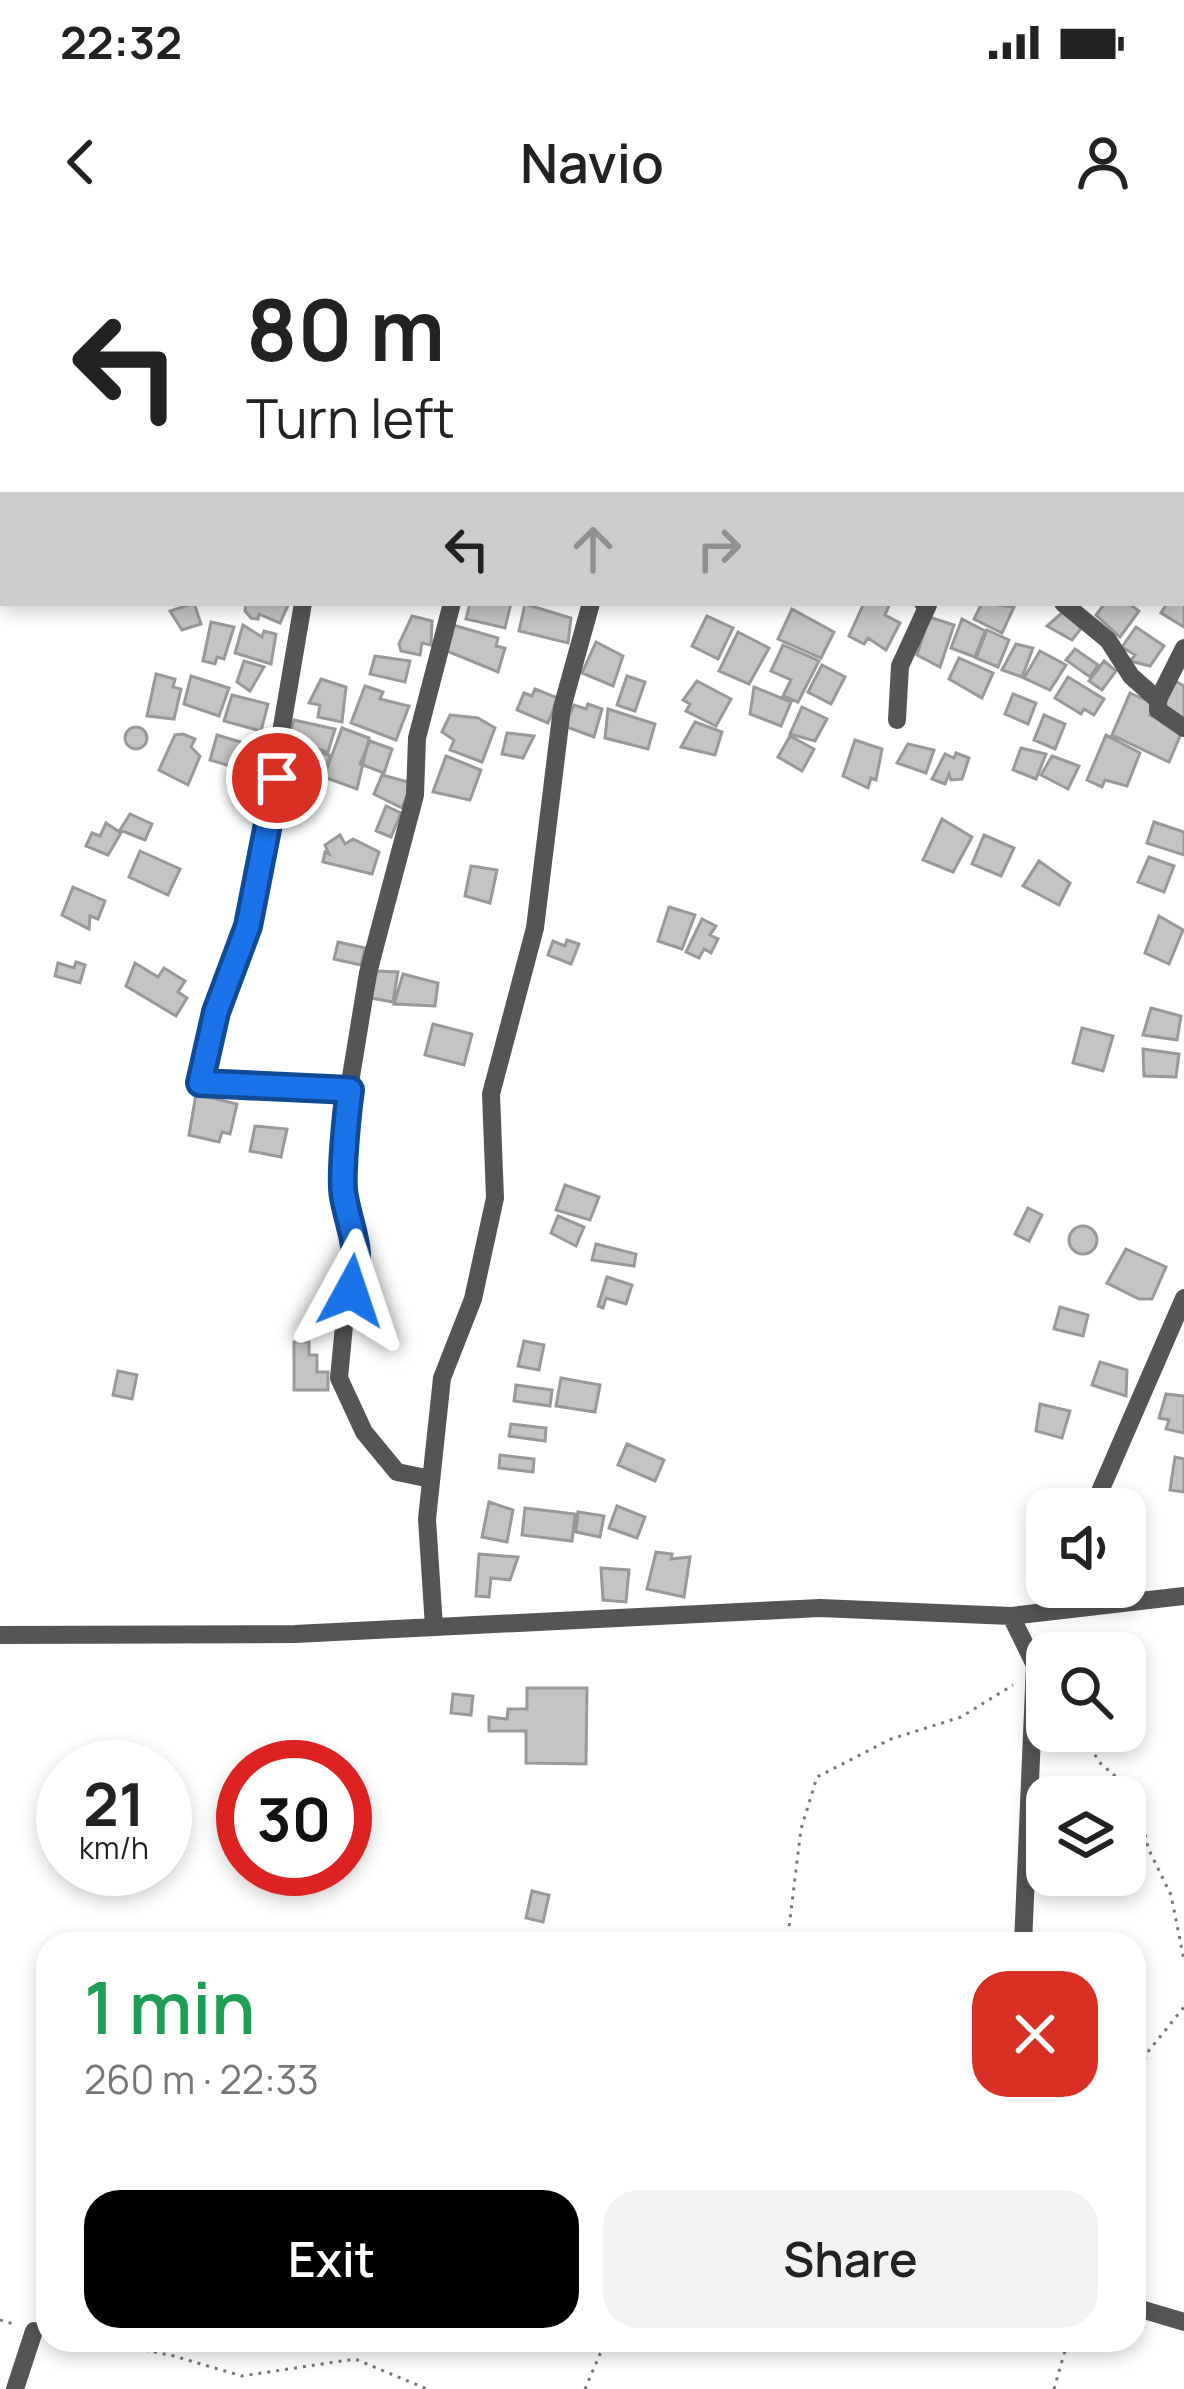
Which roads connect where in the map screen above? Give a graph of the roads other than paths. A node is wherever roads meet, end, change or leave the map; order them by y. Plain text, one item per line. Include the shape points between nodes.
1 (302, 606) edge
2 (451, 606) edge
3 (590, 606) edge
4 (928, 606) edge
5 (1068, 606) edge
6 (1184, 648) edge
7 (1158, 700) junction
8 (897, 720) dead end
9 (1184, 728) edge
10 (350, 1090) junction
11 (1184, 1298) edge
12 (431, 1479) junction
13 (1101, 1488) edge
14 (1146, 1595) edge
15 (1184, 1596) edge
16 (1044, 1608) edge
17 (1011, 1616) junction
18 (434, 1627) junction
19 (0, 1635) edge
20 (1024, 1932) edge
21 (1146, 2311) edge
22 (1184, 2322) edge
23 (34, 2331) dead end
24 (15, 2389) edge

1 - 10 street via 248,926 200,1083
2 - 10 street via 417,738 415,795 368,973
3 - 12 street via 562,708 535,928 491,1094 495,1198 473,1299 442,1378
4 - 8 street via 900,666
5 - 7 street
6 - 7 street
7 - 9 street via 1158,710
10 - 12 street via 343,1194 358,1267 339,1378 364,1432 397,1472
11 - 13 street
12 - 18 street
14 - 15 street
16 - 17 street
17 - 18 street via 802,1608
17 - 20 street via 1035,1665
18 - 19 street
21 - 22 street
23 - 24 street

